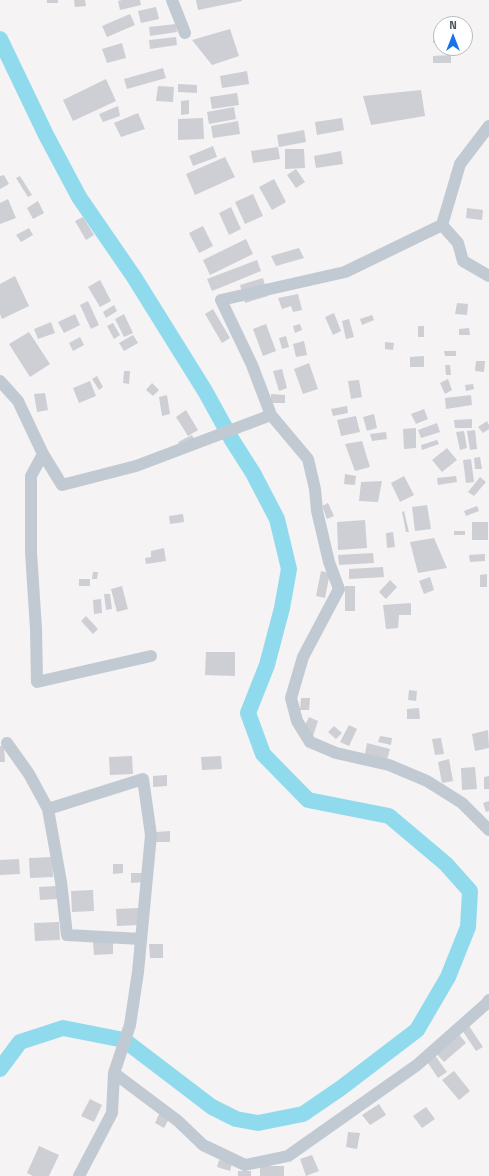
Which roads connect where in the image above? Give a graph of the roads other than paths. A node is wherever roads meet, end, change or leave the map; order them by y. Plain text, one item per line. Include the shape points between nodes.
1 (172, 0) edge
2 (185, 33) dead end
3 (489, 126) edge
4 (442, 225) junction
5 (489, 276) edge
6 (0, 381) edge
7 (271, 415) junction
8 (43, 454) junction
9 (151, 656) dead end
10 (7, 743) dead end
11 (48, 810) junction
12 (489, 830) edge
13 (141, 939) junction
14 (489, 1000) edge
15 (114, 1073) junction
16 (79, 1176) edge

1 - 2 street
3 - 4 street via 460,164
4 - 5 street via 458,243 463,261
4 - 7 street via 345,272 221,300 252,365
6 - 8 street via 18,401
7 - 8 street via 136,466 62,485
7 - 12 street via 308,459 329,562 339,589 303,657 291,698 297,721 310,742 336,753 389,765 427,781 462,803
8 - 9 street via 30,476 37,682
10 - 11 street via 29,774
11 - 13 street via 61,882 67,935
11 - 13 street via 143,779 151,835
13 - 15 street via 130,1025
14 - 15 street via 418,1065 288,1156 245,1165 203,1145 178,1121
15 - 16 street via 112,1113

